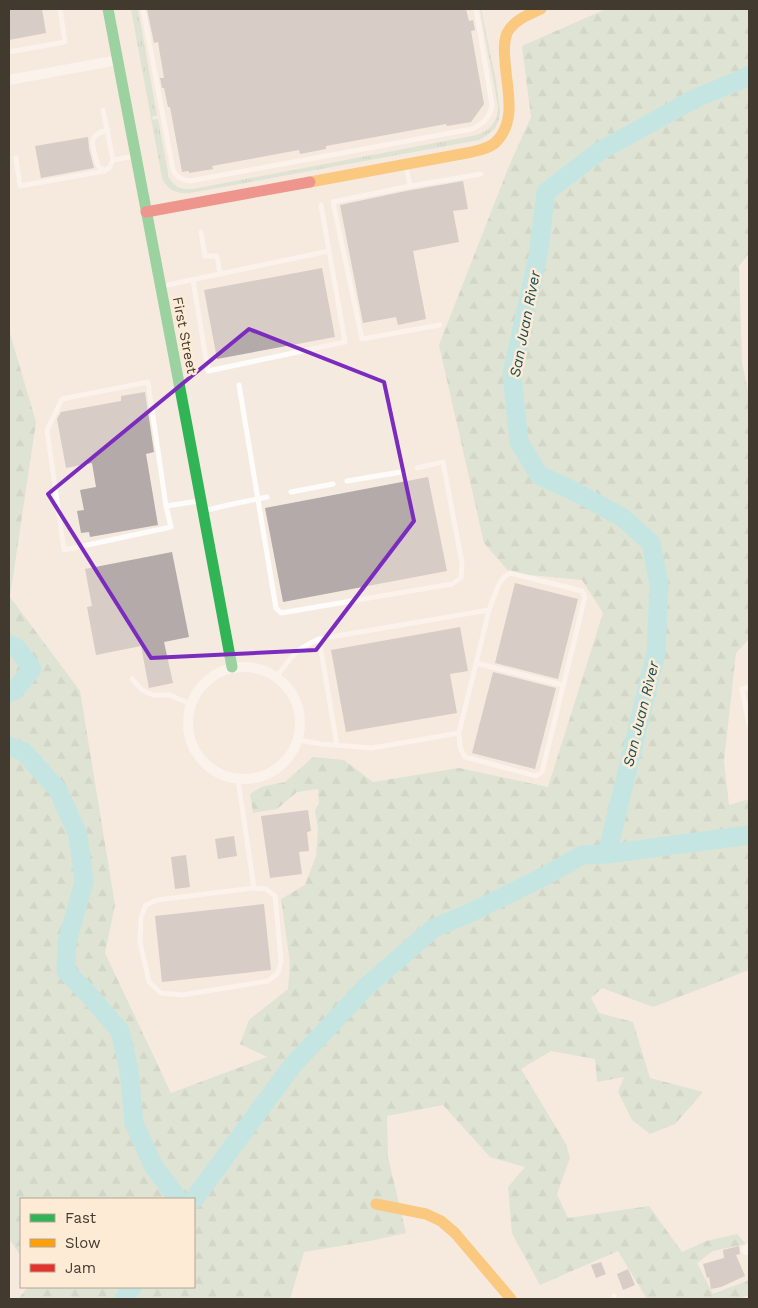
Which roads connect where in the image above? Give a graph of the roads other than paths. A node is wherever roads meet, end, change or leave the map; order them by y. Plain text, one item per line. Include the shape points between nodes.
1 (60, 9) edge
2 (108, 9) edge
3 (143, 9) edge
4 (476, 9) edge
5 (541, 9) edge
6 (9, 52) edge
7 (118, 60) junction
8 (9, 80) edge
9 (103, 110) dead end
10 (108, 130) junction
11 (136, 156) junction
12 (16, 158) dead end
13 (113, 160) junction
14 (406, 164) junction
15 (104, 170) junction
16 (481, 174) dead end
17 (410, 186) junction
18 (320, 205) dead end
19 (146, 212) junction
20 (201, 232) dead end
21 (329, 251) junction
22 (220, 274) junction
23 (193, 280) junction
24 (160, 287) junction
25 (440, 325) dead end
26 (239, 385) dead end
27 (417, 468) dead end
28 (401, 472) dead end
29 (347, 481) dead end
30 (333, 484) dead end
31 (290, 492) dead end
32 (267, 497) dead end
33 (257, 499) junction
34 (166, 506) junction
35 (203, 506) junction
36 (489, 610) junction
37 (319, 639) junction
38 (476, 663) junction
39 (232, 667) junction
40 (277, 676) junction
41 (132, 679) dead end
42 (563, 685) junction
43 (749, 687) edge
44 (190, 704) junction
45 (749, 725) edge
46 (459, 733) junction
47 (299, 740) junction
48 (337, 745) junction
49 (238, 780) junction
50 (254, 888) junction
51 (376, 1204) dead end
52 (511, 1299) edge

1 - 6 lane via 66,42
2 - 7 street, First Street
3 - 4 lane via 173,170 179,178 190,181 478,126 487,119 492,105
5 - 14 street via 518,18 507,32 504,48 509,113 496,142 485,148
7 - 8 street
7 - 11 street, First Street
9 - 10 lane
10 - 13 lane
10 - 15 lane via 94,135 92,141 98,166
11 - 13 lane
11 - 19 street, First Street
12 - 15 lane via 20,186
13 - 15 lane
14 - 17 lane
14 - 19 street
16 - 17 lane
17 - 25 lane via 333,202 362,339
18 - 21 lane
19 - 24 street, First Street
20 - 22 lane via 205,256 217,256
21 - 22 lane
21 - 23 lane via 345,342 208,371
22 - 23 lane
23 - 24 lane
24 - 35 street, First Street
26 - 33 lane
27 - 33 lane via 443,462 462,564 461,578 452,584 281,613 276,608
28 - 29 lane
30 - 31 lane
32 - 33 lane
33 - 35 lane
34 - 34 lane via 171,527 64,550 47,430 62,399 148,382
34 - 35 lane
35 - 39 street, First Street
36 - 37 lane
36 - 38 lane
36 - 42 lane via 498,586 510,573 582,591 585,597
37 - 40 lane via 305,645 291,657
37 - 48 lane
38 - 42 lane
38 - 46 lane
39 - 40 street via 256,667
39 - 44 street via 206,680
40 - 47 street via 294,694 301,716
41 - 44 lane via 142,690 153,695 170,695
42 - 46 lane via 542,772 536,776 465,757
43 - 45 lane via 742,689
44 - 49 street via 187,725 191,744 202,762 219,774
46 - 48 lane via 372,748
47 - 48 lane
47 - 49 street via 286,762 271,772
49 - 50 lane
50 - 50 lane via 157,900 146,905 140,917 140,942 148,982 161,993 182,995 268,981 278,973 282,961 275,896 266,889
51 - 52 street via 426,1214 441,1221

